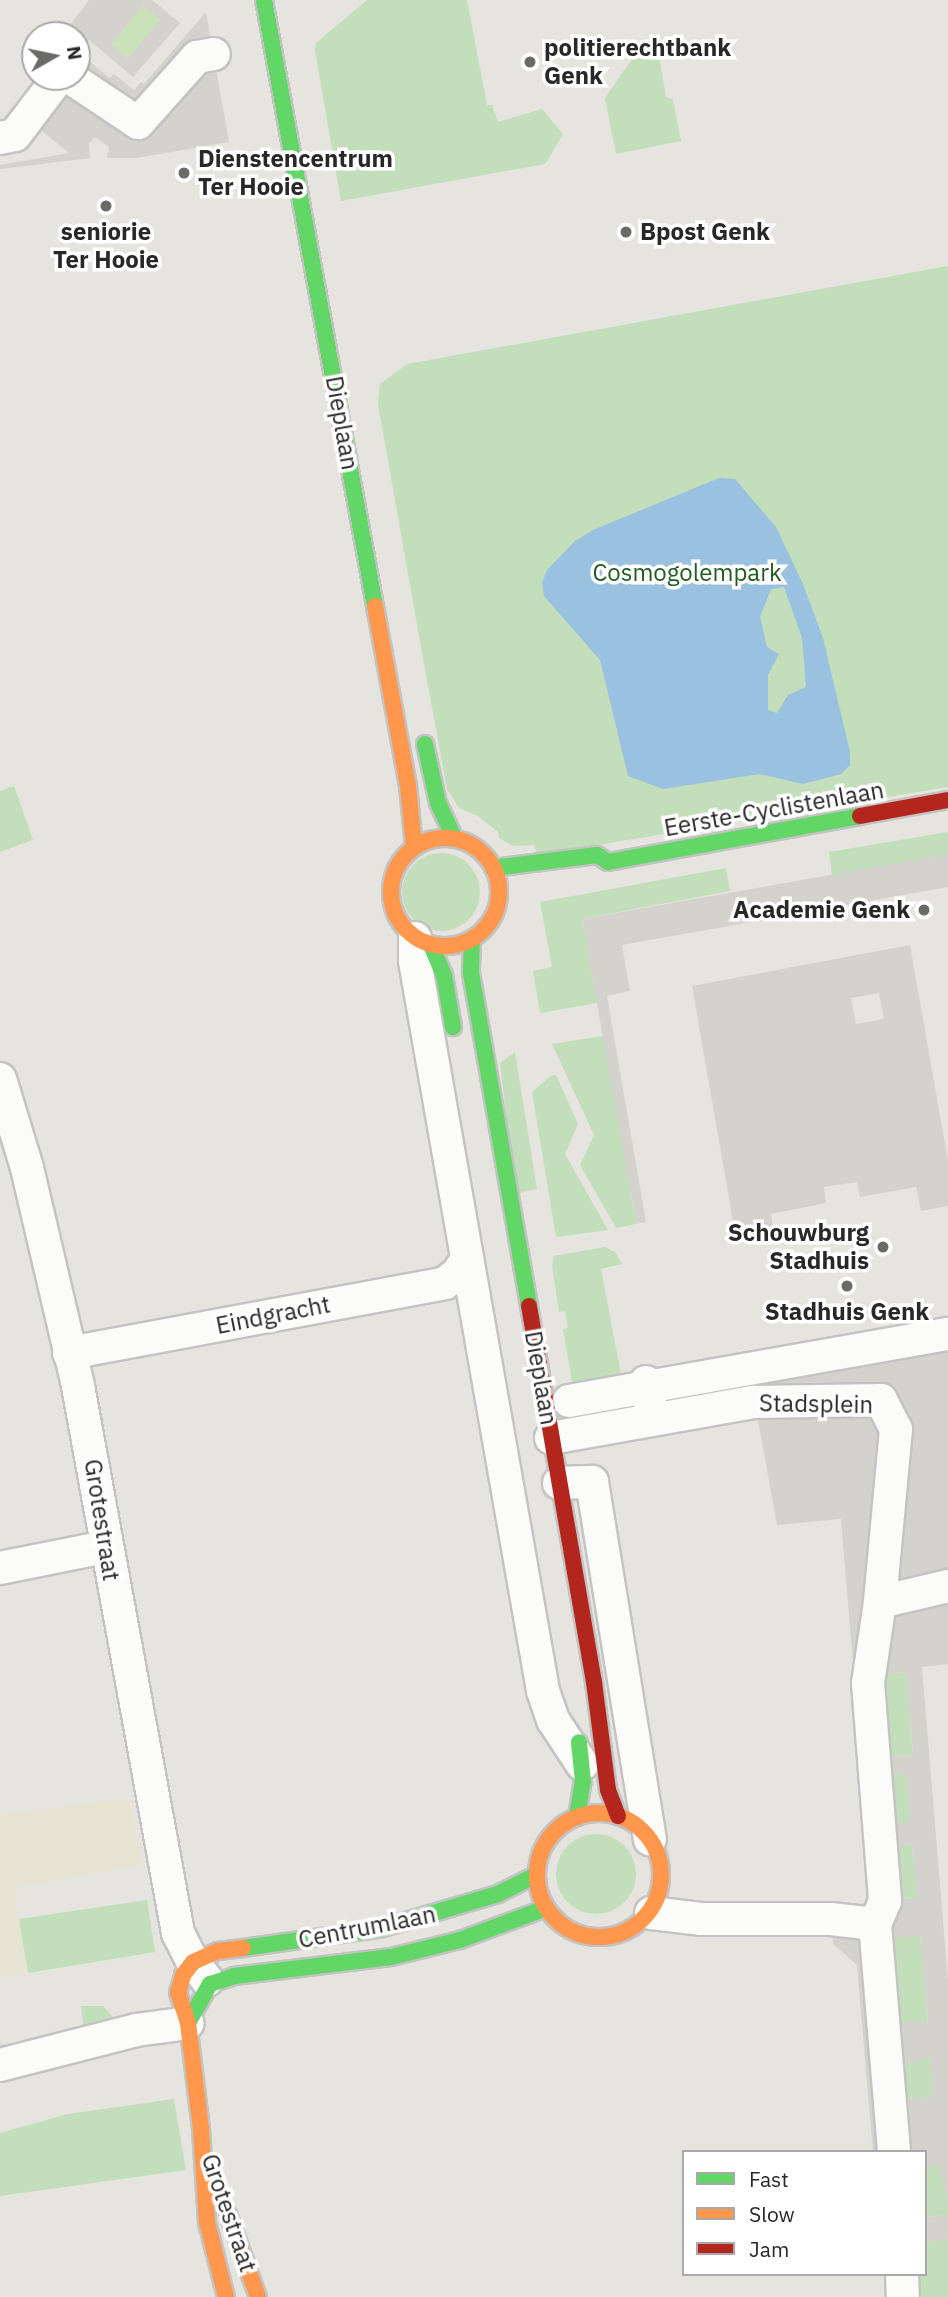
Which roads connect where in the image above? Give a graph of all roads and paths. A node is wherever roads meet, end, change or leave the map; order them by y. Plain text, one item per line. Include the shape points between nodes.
1 (264, 0) edge
2 (214, 54) dead end
3 (48, 91) edge
4 (90, 91) edge
5 (0, 138) edge
6 (423, 732) dead end
7 (948, 800) edge
8 (454, 838) junction
9 (414, 846) junction
10 (608, 862) junction
11 (494, 868) junction
12 (589, 875) dead end
13 (472, 939) junction
14 (423, 941) junction
15 (456, 1044) dead end
16 (0, 1079) edge
17 (467, 1259) junction
18 (948, 1334) edge
19 (69, 1353) junction
20 (647, 1385) junction
21 (569, 1401) dead end
22 (653, 1420) junction
23 (551, 1438) junction
24 (559, 1483) junction
25 (106, 1547) junction
26 (0, 1568) edge
27 (948, 1586) edge
28 (880, 1602) junction
29 (576, 1725) dead end
30 (582, 1764) junction
31 (577, 1816) junction
32 (618, 1816) junction
33 (650, 1839) junction
34 (536, 1875) junction
35 (546, 1908) junction
36 (651, 1913) junction
37 (875, 1924) junction
38 (201, 1973) junction
39 (188, 2023) junction
40 (0, 2065) edge
41 (201, 2129) junction
42 (894, 2150) edge
43 (902, 2276) edge
44 (227, 2296) edge
45 (258, 2297) edge
46 (903, 2297) edge

1 - 9 main road, Dieplaan via 408,786
2 - 4 street via 197,57 138,123
3 - 5 street via 15,135
6 - 8 main road via 438,803
7 - 10 main road, Eerste-Cyclistenlaan
8 - 9 main road via 434,838
8 - 11 main road via 477,849
9 - 14 main road via 395,869 391,904 398,920
10 - 11 main road, Eerste-Cyclistenlaan via 597,855
10 - 12 main road, Eerste-Cyclistenlaan via 601,872
11 - 13 main road via 506,896 490,923
13 - 14 main road via 459,945
13 - 23 main road, Dieplaan via 471,974
14 - 15 main road via 444,975
14 - 17 street via 415,961
16 - 19 street, Grotestraat via 27,1168
17 - 19 street, Eindgracht via 445,1283
17 - 30 street via 543,1691 553,1720
18 - 20 street
19 - 25 street, Grotestraat via 102,1507
20 - 21 street
20 - 22 street
22 - 23 street, Stadsplein
22 - 28 street, Stadsplein via 754,1402 881,1400 895,1429
23 - 24 main road, Dieplaan
24 - 32 main road, Dieplaan via 603,1735 608,1790
24 - 33 street via 592,1482
25 - 26 street
25 - 38 street, Grotestraat via 178,1933
27 - 28 street
28 - 37 street, Stadsplein via 868,1683 885,1901
29 - 30 main road
30 - 31 main road
31 - 32 main road
31 - 34 main road via 549,1838
32 - 33 main road
33 - 36 main road via 662,1878
34 - 35 main road
34 - 38 main road, Centrumlaan via 498,1894 379,1929 218,1951
35 - 36 main road via 563,1926 589,1937 620,1934
35 - 38 main road, Centrumlaan via 460,1940 391,1957 234,1976
36 - 37 street via 701,1919 831,1919
37 - 42 street
38 - 39 main road
38 - 39 main road, Grotestraat via 183,1975 178,1993
39 - 40 street via 136,2030
39 - 41 main road, Grotestraat
41 - 44 main road, Grotestraat via 207,2222
41 - 45 main road, Grotestraat
43 - 46 street

